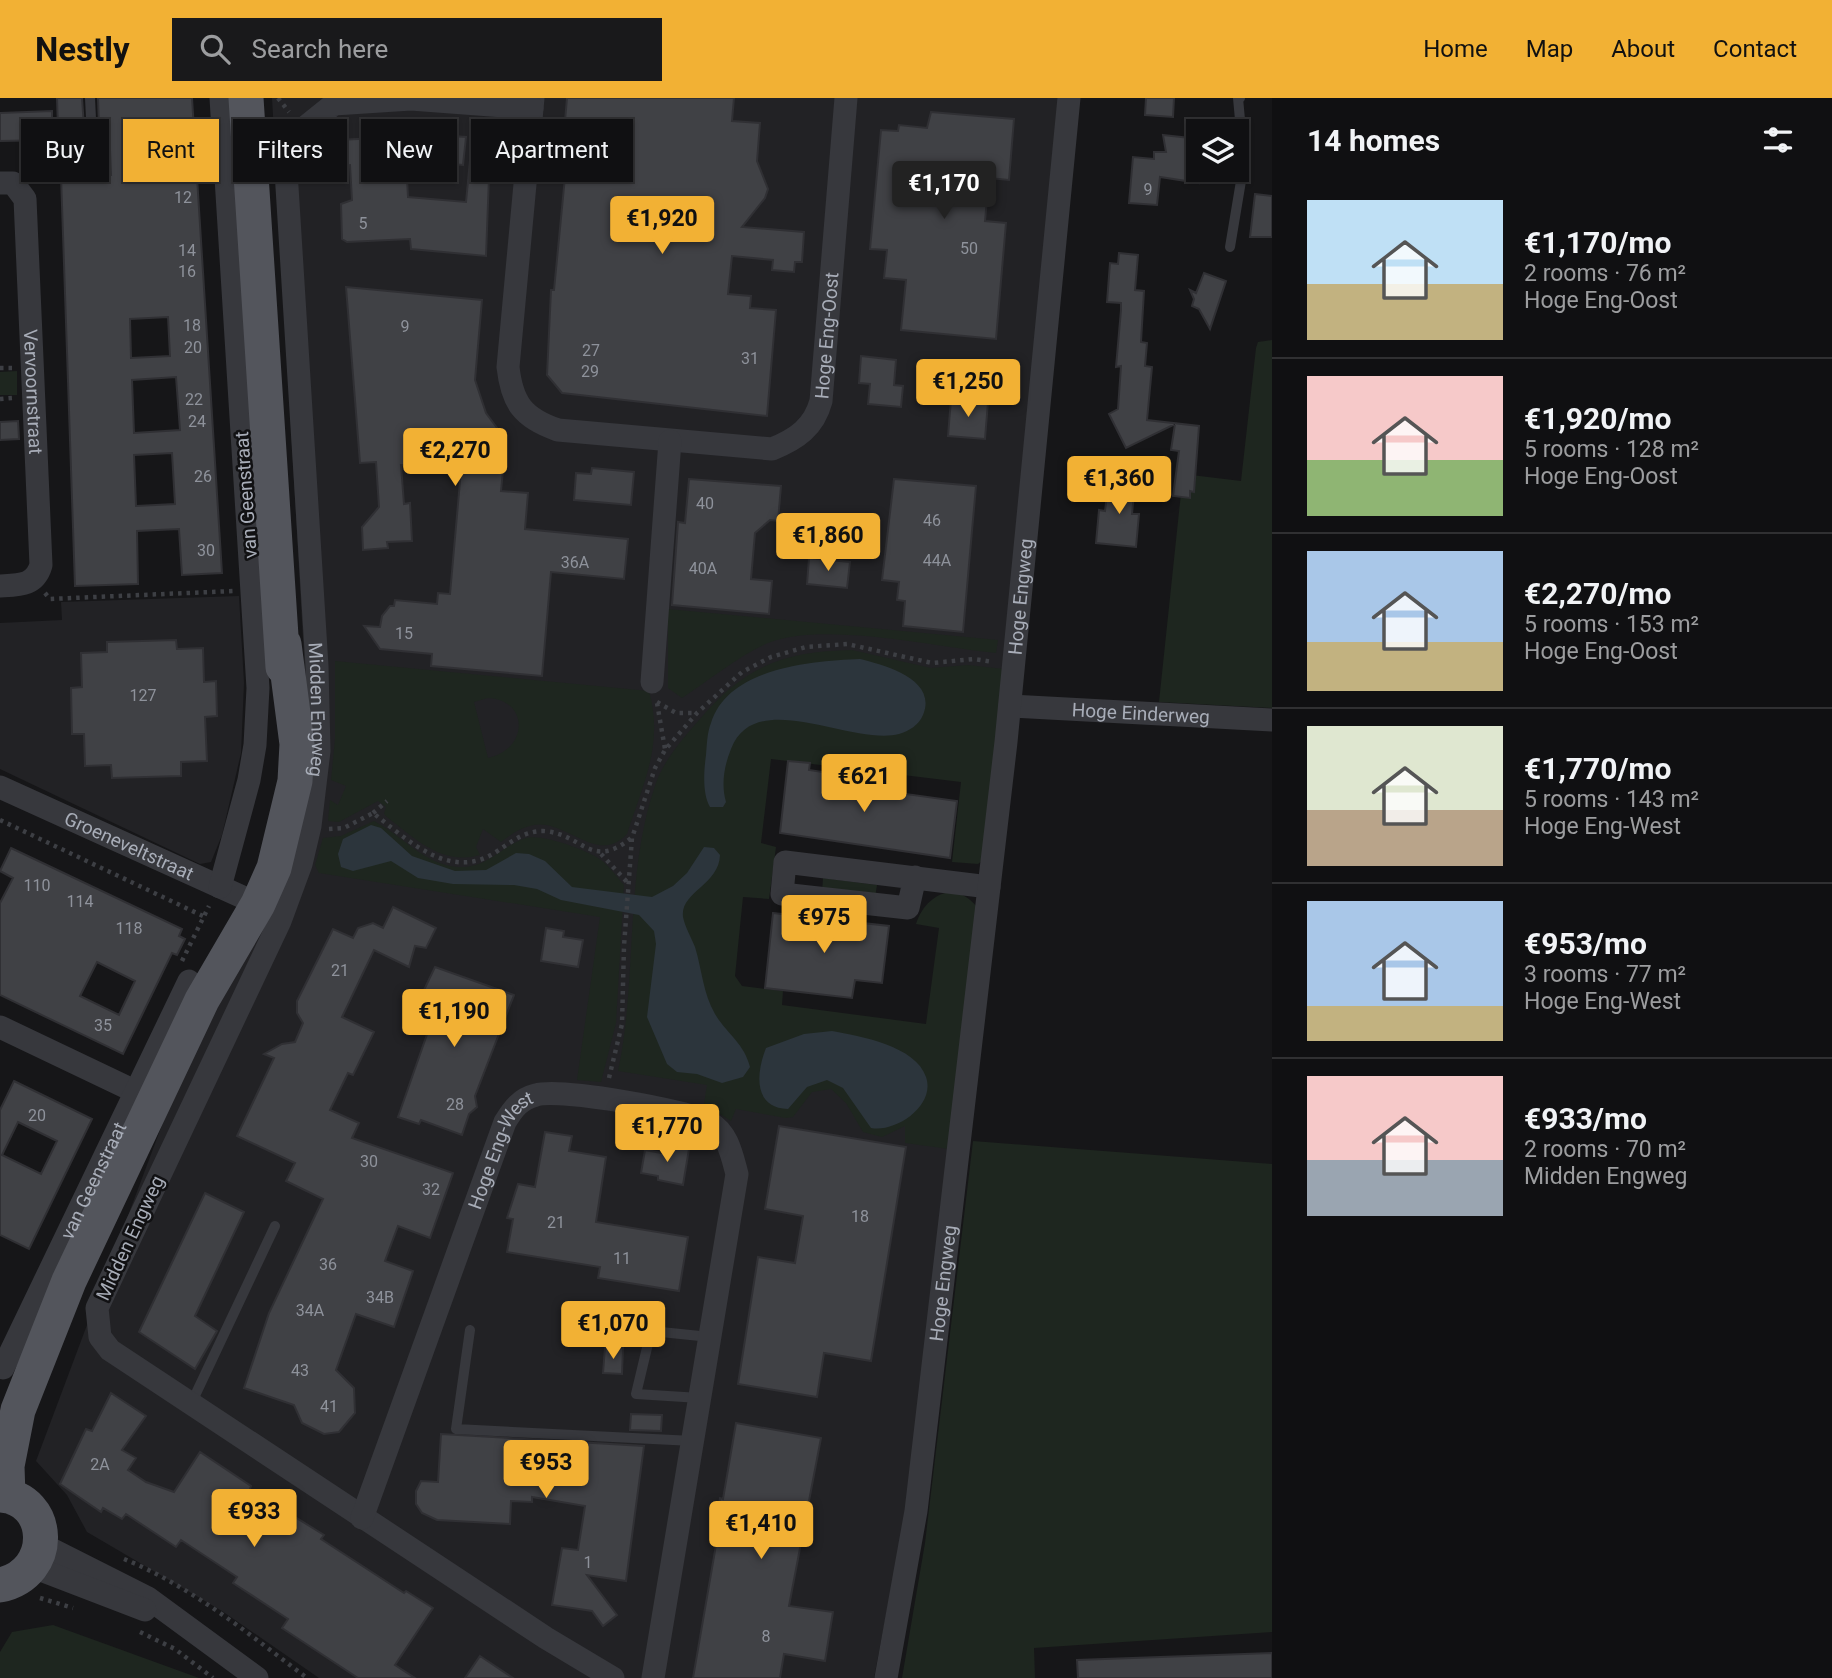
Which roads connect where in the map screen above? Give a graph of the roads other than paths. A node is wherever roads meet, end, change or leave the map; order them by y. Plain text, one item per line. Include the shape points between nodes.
1 (90, 98) edge
2 (221, 98) edge
3 (246, 98) edge
4 (846, 98) edge
5 (1069, 98) edge
6 (1239, 98) edge
7 (533, 103) edge
8 (6, 183) edge
9 (1230, 247) dead end
10 (670, 441) junction
11 (0, 586) edge
12 (654, 692) road end
13 (1010, 706) junction
14 (1272, 720) edge
15 (0, 786) edge
16 (915, 877) junction
17 (989, 887) junction
18 (241, 896) junction
19 (186, 986) road end
20 (2, 1033) edge
21 (145, 1097) junction
22 (275, 1226) dead end
23 (69, 1281) junction
24 (624, 1328) dead end
25 (470, 1330) dead end
26 (651, 1331) junction
27 (710, 1337) junction
28 (3, 1368) dead end
29 (700, 1398) junction
30 (191, 1404) junction
31 (0, 1409) edge
32 (693, 1441) junction
33 (4, 1496) edge
34 (362, 1518) junction
35 (38, 1570) junction
36 (0, 1585) edge
37 (257, 1678) edge
38 (613, 1678) edge
39 (653, 1678) edge
40 (886, 1678) edge

1 - 8 lane via 93,160 44,163
2 - 18 street, van Geenstraat via 258,688 255,745 243,810
3 - 18 main road, van Geenstraat via 284,644 297,744 295,781 274,868
4 - 10 street, Hoge Eng-Oost via 819,409 794,441 772,449
5 - 13 street, Hoge Engweg
6 - 9 lane via 1244,163
7 - 10 street, Hoge Eng-Oost via 509,367 511,389 537,423 558,430
7 - 30 street, Midden Engweg via 411,99 334,104 303,129 292,146 286,171 317,666 319,751 310,826 280,921 97,1308 100,1337 110,1350
8 - 11 street, Vervoornstraat via 25,199 41,565 34,579
10 - 12 street
13 - 14 street, Hoge Einderweg
13 - 17 street, Hoge Engweg
15 - 18 street, Groeneveltstraat
16 - 16 street via 785,862 782,894 908,908
16 - 17 street
17 - 40 street, Hoge Engweg via 916,1511
18 - 21 main road, van Geenstraat via 223,960
19 - 21 street, van Geenstraat
20 - 21 street
21 - 23 main road, van Geenstraat
21 - 28 street, van Geenstraat
22 - 30 lane
23 - 31 main road, van Geenstraat
23 - 33 main road, van Geenstraat via 18,1410
24 - 26 lane
25 - 32 lane via 456,1429
26 - 27 lane
26 - 29 lane via 636,1394
27 - 29 street, Hoge Eng-West
27 - 34 street, Hoge Eng-West via 737,1174 730,1147 712,1124 680,1112 537,1094 516,1104 505,1122
29 - 32 street, Hoge Eng-West
30 - 34 street, Midden Engweg
32 - 39 street, Hoge Eng-West
33 - 35 main road via 32,1512 37,1521
34 - 38 street
35 - 36 main road
35 - 37 street via 184,1625

